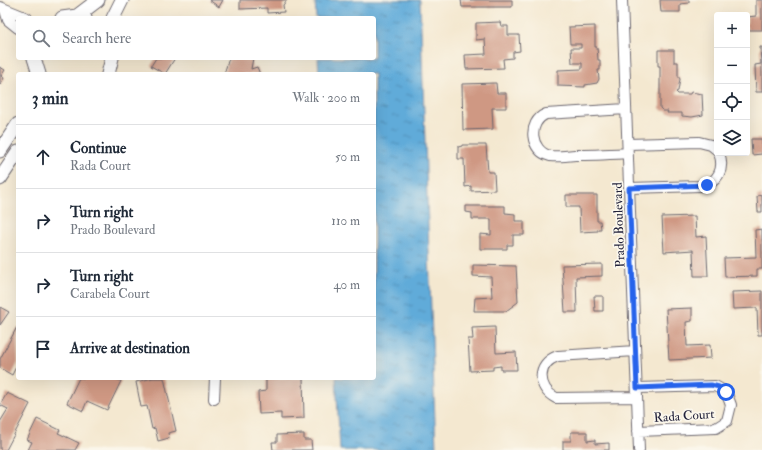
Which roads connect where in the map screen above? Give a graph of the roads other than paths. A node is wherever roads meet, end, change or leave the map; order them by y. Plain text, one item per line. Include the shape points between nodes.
1 (98, 0) edge
2 (122, 0) edge
3 (622, 0) edge
4 (2, 9) edge
5 (21, 16) edge
6 (82, 16) edge
7 (114, 16) edge
8 (16, 26) edge
9 (35, 60) edge
10 (38, 72) edge
11 (626, 110) junction
12 (16, 127) edge
13 (628, 148) junction
14 (714, 148) edge
15 (0, 151) edge
16 (16, 155) edge
17 (719, 156) edge
18 (0, 179) edge
19 (629, 188) junction
20 (635, 352) junction
21 (215, 380) edge
22 (637, 393) junction
23 (214, 400) dead end
24 (638, 431) junction
25 (639, 450) edge

1 - 6 street
2 - 7 street
3 - 11 street, Prado Boulevard
4 - 5 street
4 - 8 street via 8,20
9 - 10 street
11 - 13 street, Prado Boulevard
11 - 13 street via 546,114 534,124 533,136 537,147 550,156
12 - 15 street
13 - 14 street via 699,142
13 - 19 street, Prado Boulevard
16 - 18 street
17 - 19 street via 721,168 718,177 711,183 701,186
19 - 20 street, Prado Boulevard
20 - 22 street, Prado Boulevard
20 - 22 street, Rada Court via 552,357 541,377 543,387 556,398
21 - 23 street
22 - 24 street, Prado Boulevard
22 - 24 street, Rada Court via 715,386 726,392 731,405 726,421 716,428
24 - 25 street, Prado Boulevard

